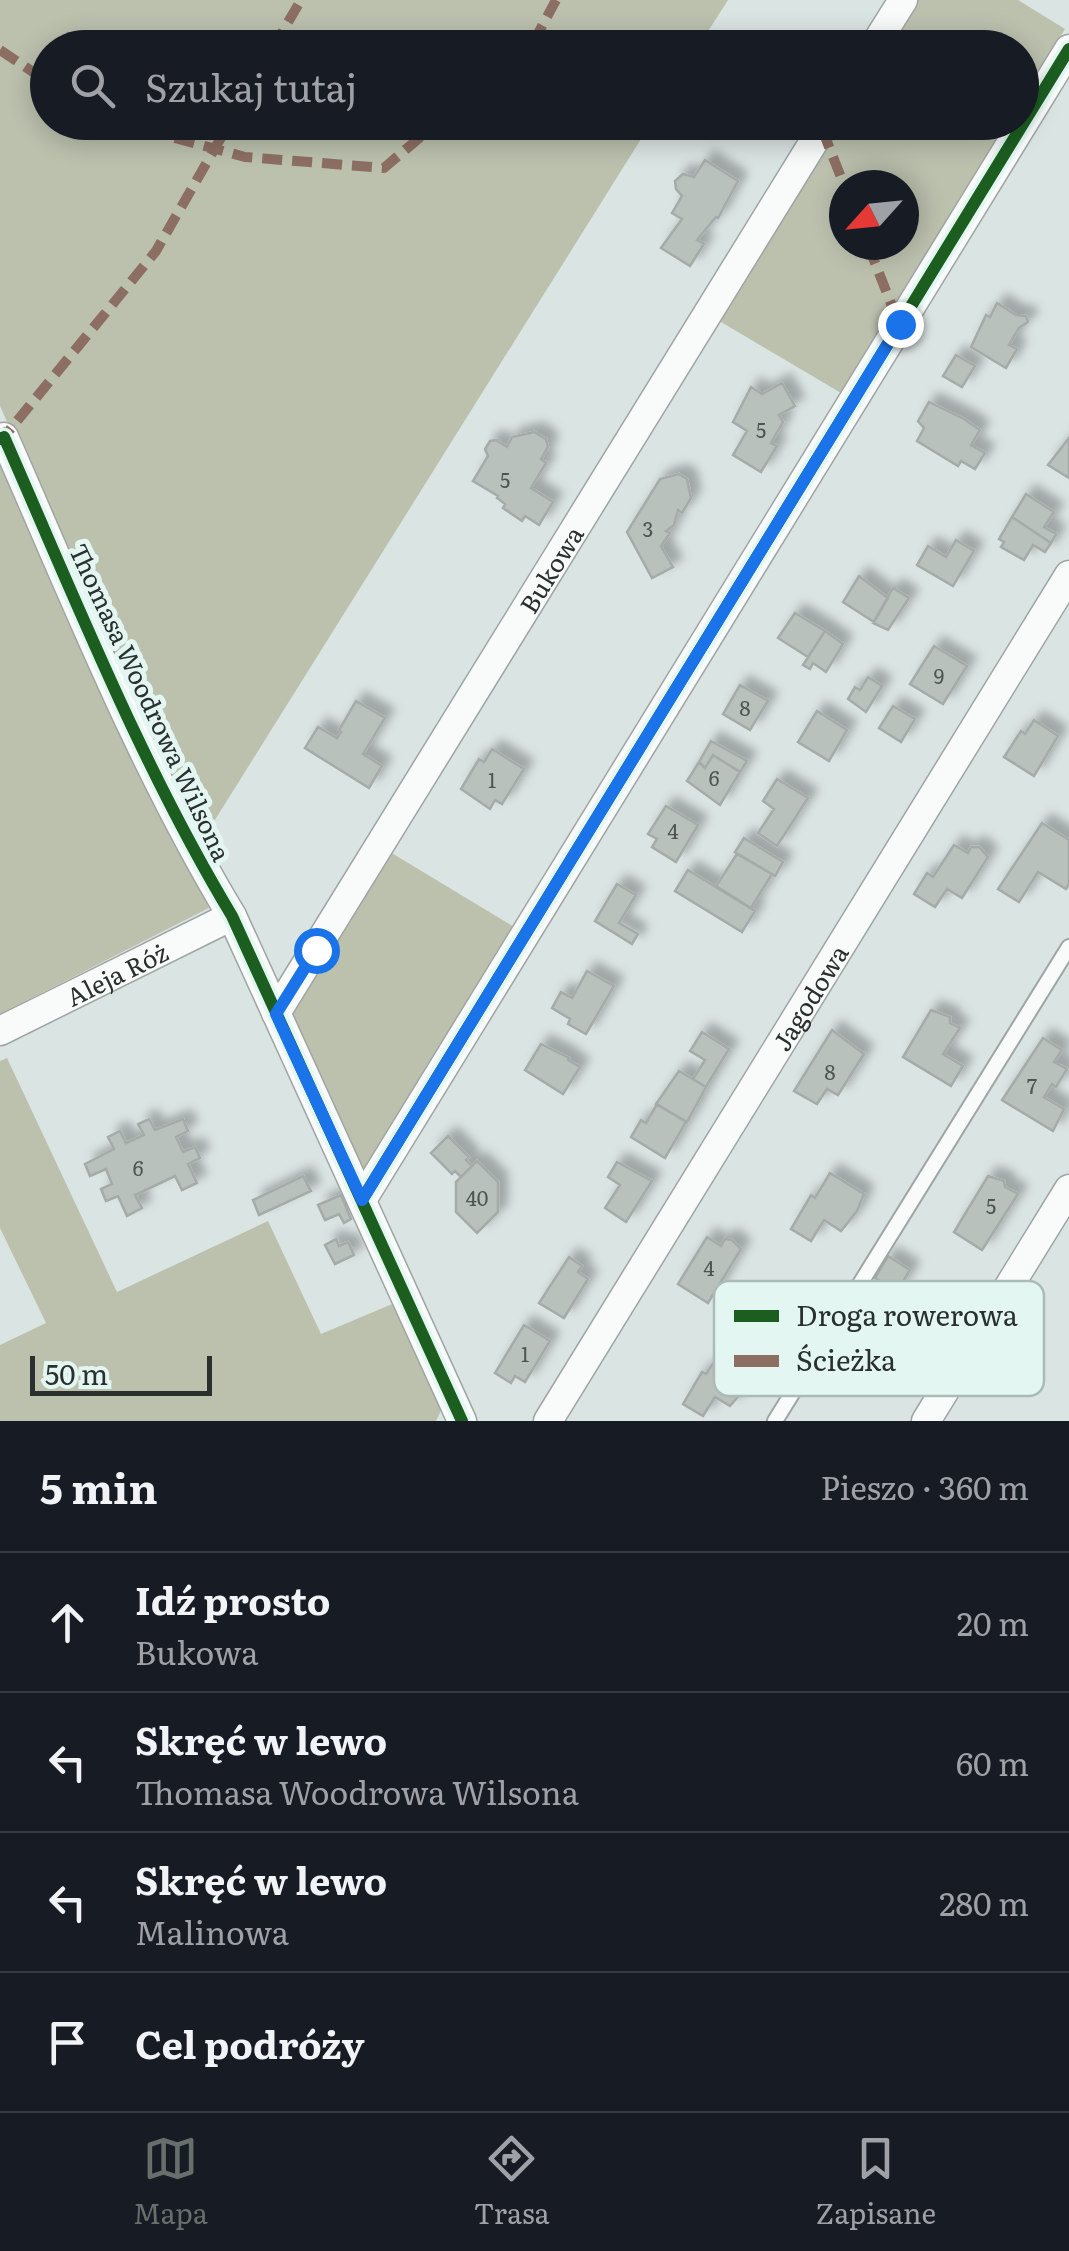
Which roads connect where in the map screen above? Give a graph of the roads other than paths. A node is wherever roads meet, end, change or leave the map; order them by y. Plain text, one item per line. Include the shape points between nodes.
1 (903, 0) edge
2 (884, 30) edge
3 (1069, 49) edge
4 (1039, 98) edge
5 (815, 140) edge
6 (1013, 140) edge
7 (2, 438) edge
8 (1069, 575) edge
9 (232, 916) junction
10 (1069, 947) edge
11 (276, 1014) junction
12 (0, 1031) edge
13 (1069, 1189) edge
14 (362, 1200) junction
15 (863, 1281) edge
16 (1012, 1281) edge
17 (791, 1396) edge
18 (941, 1396) edge
19 (462, 1421) edge
20 (548, 1421) edge
21 (776, 1421) edge
22 (926, 1421) edge

1 - 2 street
3 - 4 street
5 - 11 street, Bukowa
6 - 14 street
7 - 9 street, Thomasa Woodrowa Wilsona via 174,813
8 - 20 street, Jagodowa
9 - 11 street, Thomasa Woodrowa Wilsona
9 - 12 street, Aleja Róż
10 - 15 lane
11 - 14 street, Thomasa Woodrowa Wilsona
13 - 16 street
14 - 19 street, Thomasa Woodrowa Wilsona
17 - 21 lane
18 - 22 street

